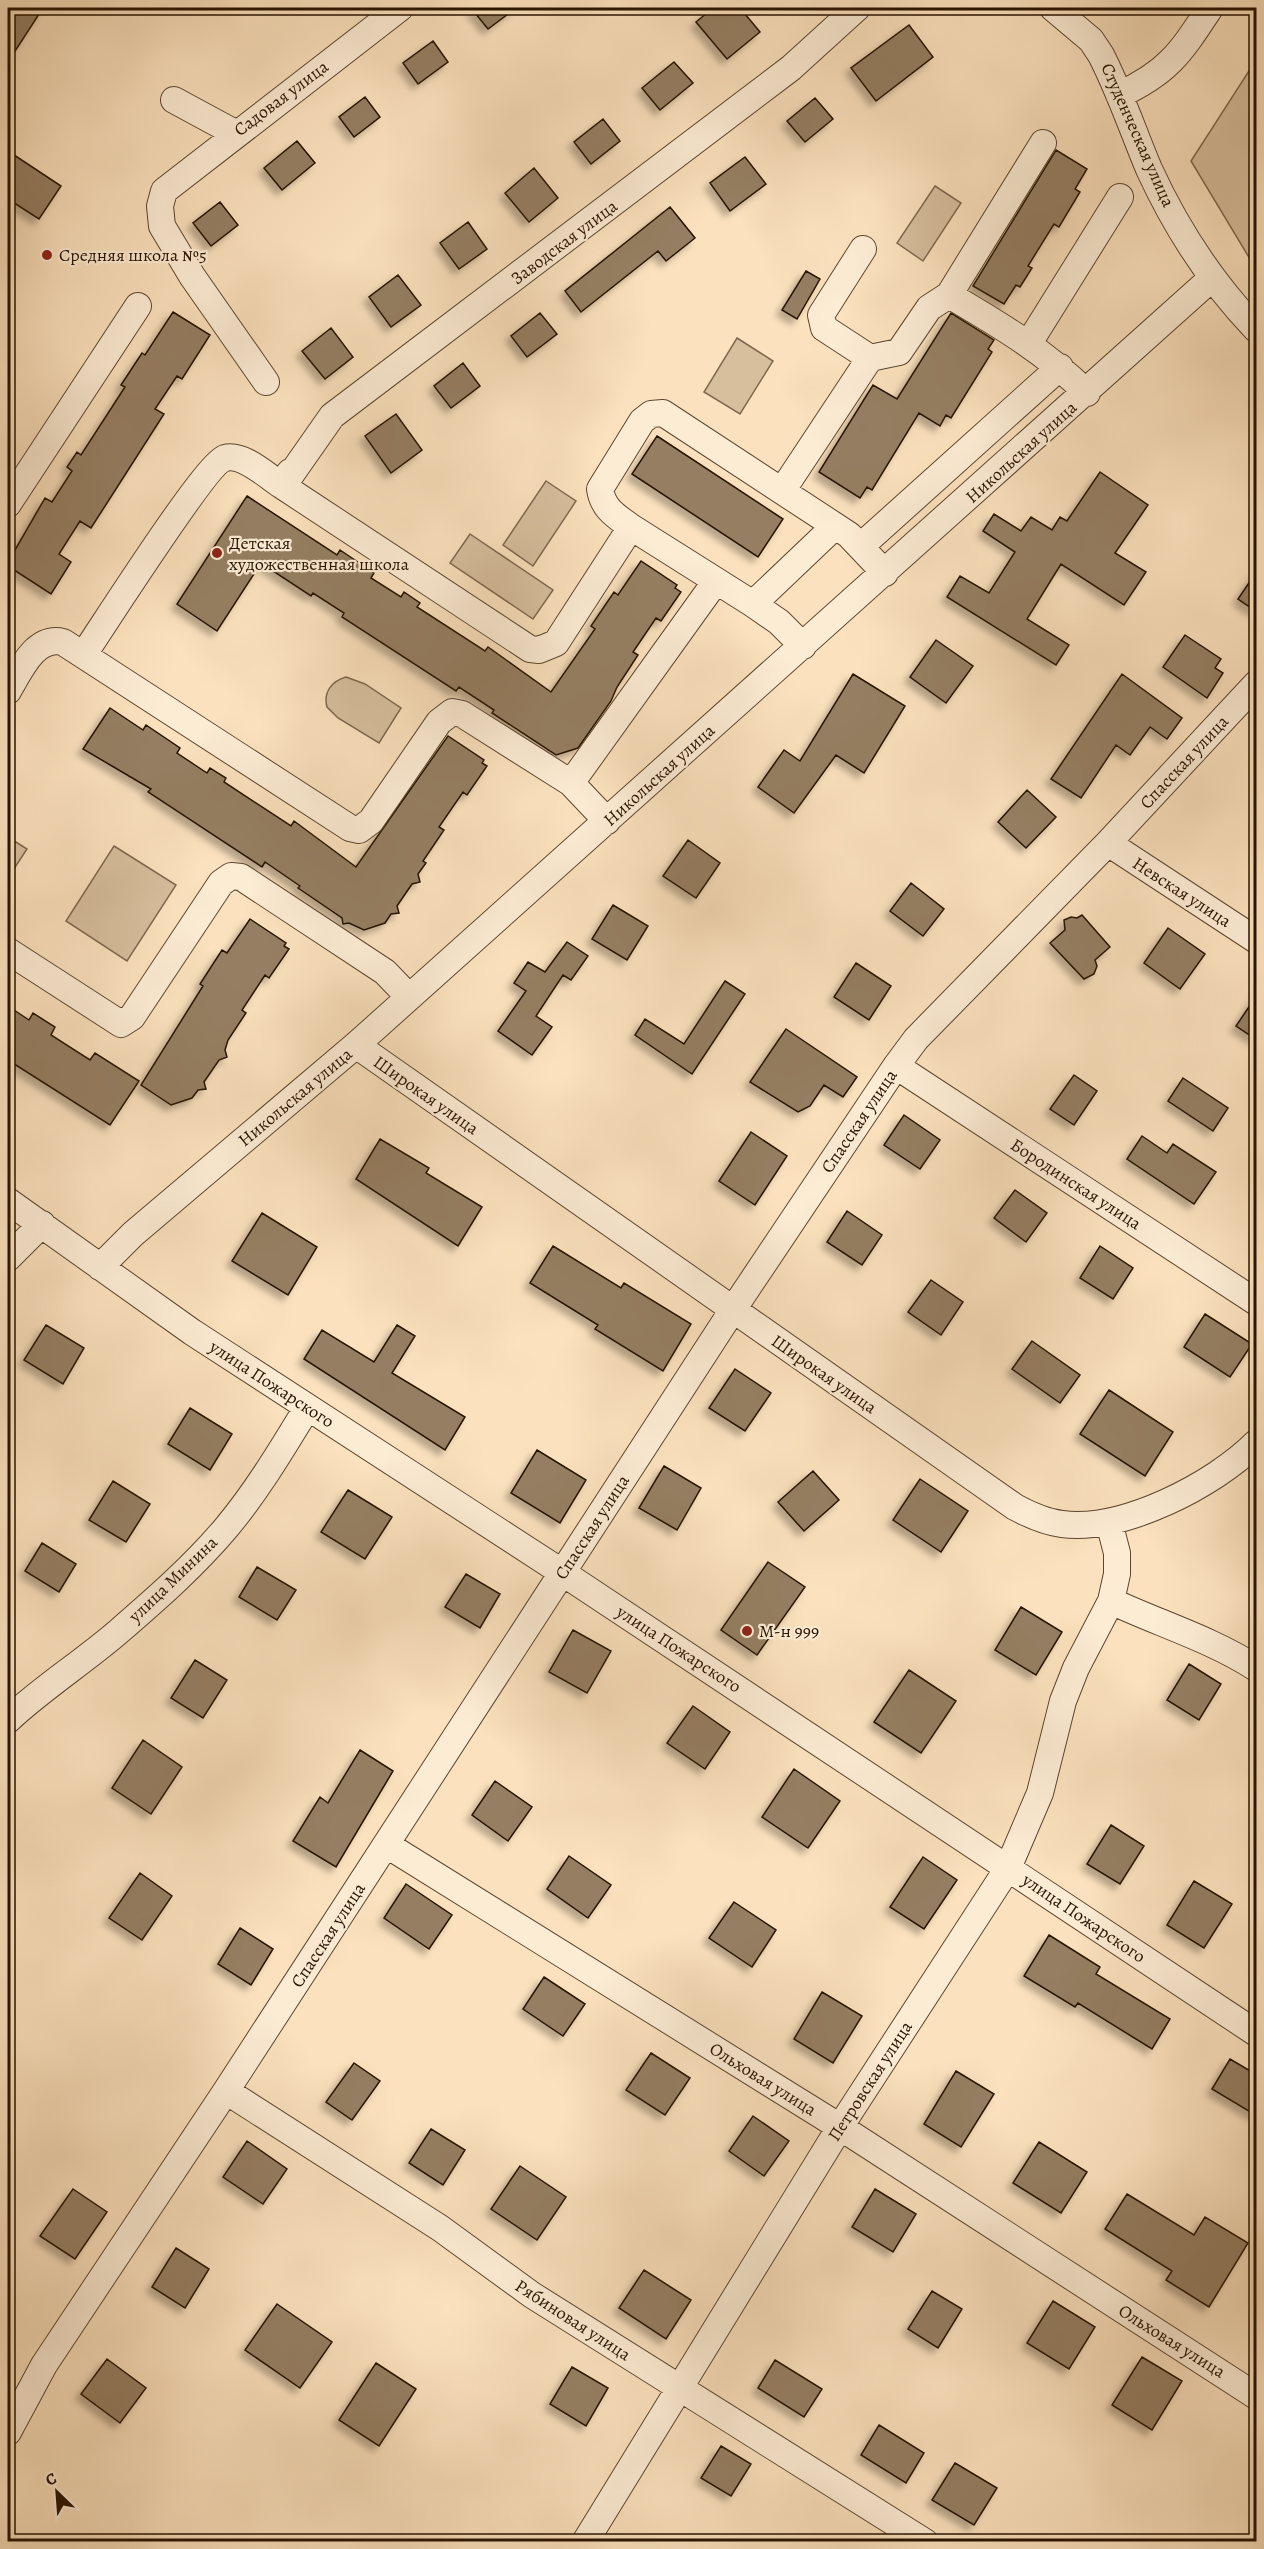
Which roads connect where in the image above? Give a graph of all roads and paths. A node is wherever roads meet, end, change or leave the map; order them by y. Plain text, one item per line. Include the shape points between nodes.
1 (400, 8) edge
2 (857, 8) edge
3 (1053, 8) edge
4 (1210, 8) edge
5 (1119, 95) junction
6 (174, 100) dead end
7 (235, 133) junction
8 (1042, 143) dead end
9 (1120, 197) dead end
10 (863, 249) dead end
11 (1212, 278) junction
12 (949, 295) junction
13 (138, 306) dead end
14 (1257, 329) edge
15 (1029, 343) junction
16 (870, 358) junction
17 (1060, 367) junction
18 (266, 382) dead end
19 (1087, 393) junction
20 (321, 428) dead end
21 (282, 485) junction
22 (782, 491) junction
23 (8, 504) edge
24 (835, 526) junction
25 (631, 527) junction
26 (861, 546) junction
27 (885, 573) junction
28 (716, 581) junction
29 (753, 604) junction
30 (803, 646) junction
31 (84, 654) junction
32 (1257, 684) edge
33 (8, 691) edge
34 (571, 783) junction
35 (607, 821) junction
36 (1108, 843) junction
37 (1257, 940) edge
38 (8, 951) edge
39 (409, 997) junction
40 (356, 1045) junction
41 (896, 1066) junction
42 (8, 1201) edge
43 (42, 1224) junction
44 (8, 1258) edge
45 (100, 1267) junction
46 (1257, 1302) edge
47 (732, 1311) junction
48 (307, 1408) junction
49 (1257, 1443) edge
50 (1109, 1522) junction
51 (563, 1573) junction
52 (1111, 1601) junction
53 (1257, 1668) edge
54 (8, 1720) edge
55 (387, 1845) junction
56 (1008, 1868) junction
57 (1257, 2033) edge
58 (226, 2091) junction
59 (840, 2127) junction
60 (680, 2388) junction
61 (1257, 2397) edge
62 (8, 2432) edge
63 (585, 2541) edge
64 (925, 2541) edge

1 - 7 street, Садовая улица
2 - 21 street, Заводская улица via 772,83 332,416
3 - 5 street, Студенческая улица via 1091,40
4 - 5 street via 1170,64 1155,77
5 - 11 street, Студенческая улица via 1161,192
6 - 7 street
7 - 18 street, Садовая улица via 164,190 160,206 162,226
8 - 12 street
9 - 15 street
10 - 16 street via 821,315 824,327
11 - 14 street, Студенческая улица
11 - 19 street, Никольская улица
12 - 15 street
12 - 16 street via 929,308 899,352
13 - 23 street
15 - 17 street
16 - 22 street
17 - 19 street
17 - 26 street
19 - 27 street, Никольская улица
20 - 21 street
21 - 25 street via 530,649 556,643
21 - 31 street via 235,457 223,459 197,487
22 - 24 street
22 - 25 street via 663,413 651,414 642,420 600,489 610,512
24 - 26 street
24 - 29 street
25 - 28 street
26 - 27 street
27 - 30 street, Никольская улица
28 - 29 street
28 - 34 street
29 - 30 street
30 - 35 street, Никольская улица
31 - 33 street via 63,642 46,642 29,657
31 - 34 street via 350,828 359,830 371,821 439,722 453,712
32 - 36 street, Спасская улица
34 - 35 street
35 - 39 street, Никольская улица
36 - 37 street, Невская улица
36 - 41 street, Спасская улица via 916,1039
38 - 39 street via 121,1024 132,1017 221,883 231,876 241,877 385,972
39 - 40 street, Никольская улица
40 - 45 street, Никольская улица
40 - 47 street, Широкая улица
41 - 46 street, Бородинская улица
41 - 47 street, Спасская улица
42 - 43 street, улица Пожарского
43 - 44 street
43 - 45 street, улица Пожарского
45 - 48 street, улица Пожарского
47 - 50 street, Широкая улица via 1015,1507 1039,1519 1062,1524
47 - 51 street, Спасская улица
48 - 51 street, улица Пожарского
48 - 54 street, улица Минина via 253,1492 193,1563 117,1633
49 - 50 street via 1200,1486
50 - 52 street via 1117,1553
51 - 55 street, Спасская улица
51 - 56 street, улица Пожарского
52 - 53 street via 1164,1626 1206,1639
52 - 56 street, Петровская улица via 1063,1701 1040,1793
55 - 58 street, Спасская улица
55 - 59 street, Ольховая улица
56 - 57 street, улица Пожарского
56 - 59 street, Петровская улица
58 - 60 street, Рябиновая улица via 440,2228 532,2295
58 - 62 street, Спасская улица via 44,2365
59 - 60 street, Петровская улица
59 - 61 street, Ольховая улица
60 - 63 street, Петровская улица
60 - 64 street, Рябиновая улица

